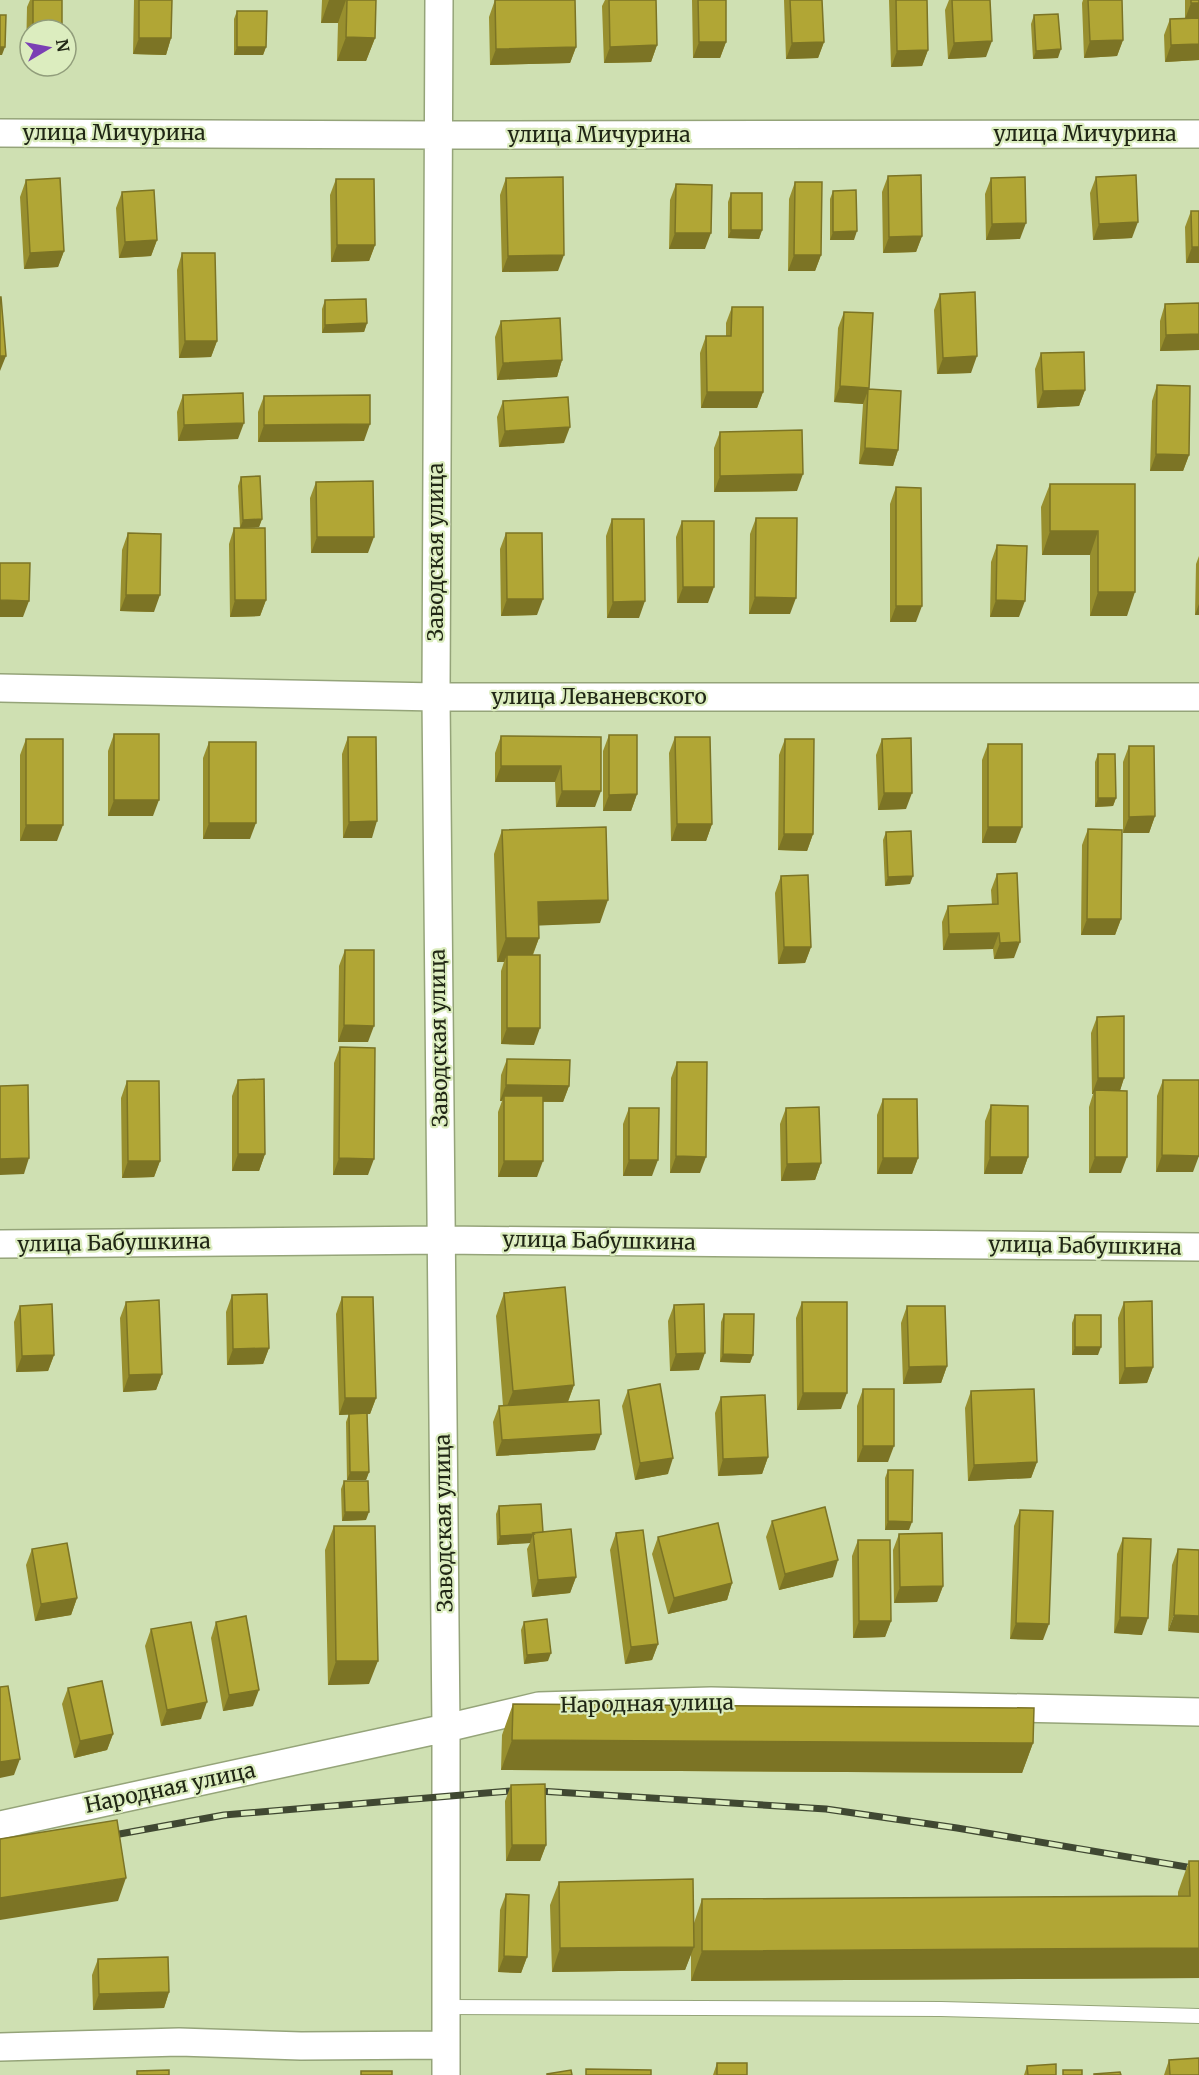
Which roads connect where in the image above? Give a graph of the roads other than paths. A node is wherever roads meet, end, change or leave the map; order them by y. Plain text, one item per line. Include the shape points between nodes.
1 (439, 0) edge
2 (0, 133) edge
3 (1199, 134) edge
4 (438, 135) junction
5 (0, 688) edge
6 (436, 697) junction
7 (1199, 697) edge
8 (441, 1240) junction
9 (0, 1244) edge
10 (1199, 1247) edge
11 (1199, 1712) edge
12 (446, 1728) junction
13 (0, 1825) edge
14 (447, 2007) junction
15 (1199, 2016) edge
16 (446, 2045) junction
17 (0, 2047) edge
18 (446, 2075) edge

1 - 4 street, Заводская улица
2 - 4 street, улица Мичурина
3 - 4 street, улица Мичурина
4 - 6 street, Заводская улица
5 - 6 street, улица Леваневского
6 - 7 street, улица Леваневского
6 - 8 street, Заводская улица
8 - 9 street, улица Бабушкина
8 - 10 street, улица Бабушкина
8 - 12 street, Заводская улица
11 - 12 street, Народная улица via 711,1701 539,1706
12 - 13 street, Народная улица
12 - 14 street, Заводская улица
14 - 15 lane via 941,2009
14 - 16 street, Заводская улица
16 - 17 street via 179,2042
16 - 18 street, Заводская улица

